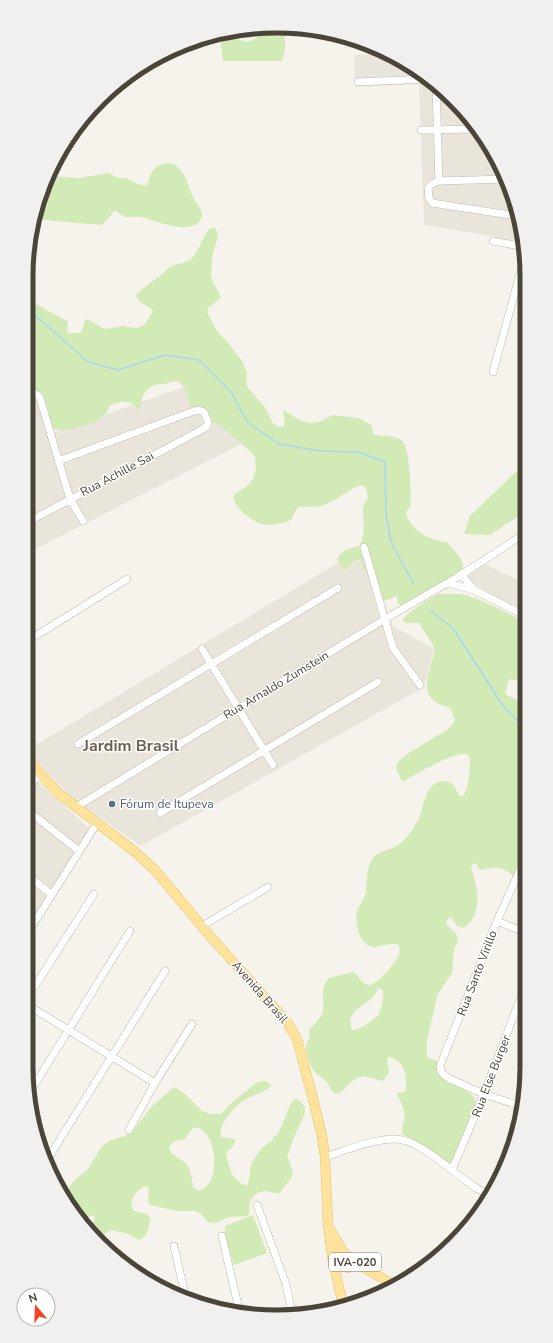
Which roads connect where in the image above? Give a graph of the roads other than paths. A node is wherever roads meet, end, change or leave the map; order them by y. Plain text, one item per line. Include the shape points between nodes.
1 (421, 80) edge
2 (358, 82) dead end
3 (436, 92) edge
4 (471, 129) edge
5 (421, 130) dead end
6 (438, 130) junction
7 (499, 179) edge
8 (439, 181) junction
9 (512, 215) edge
10 (493, 241) dead end
11 (518, 246) edge
12 (520, 274) edge
13 (493, 372) dead end
14 (33, 393) edge
15 (58, 461) junction
16 (70, 499) junction
17 (33, 519) edge
18 (83, 521) dead end
19 (520, 537) edge
20 (364, 547) dead end
21 (461, 574) junction
22 (127, 579) dead end
23 (448, 583) junction
24 (338, 588) dead end
25 (474, 590) junction
26 (520, 613) edge
27 (385, 619) junction
28 (33, 638) edge
29 (202, 649) dead end
30 (212, 665) junction
31 (378, 682) dead end
32 (420, 685) dead end
33 (239, 708) junction
34 (78, 744) dead end
35 (264, 750) junction
36 (273, 765) dead end
37 (33, 766) edge
38 (40, 774) junction
39 (33, 782) edge
40 (76, 807) junction
41 (160, 813) dead end
42 (33, 815) edge
43 (97, 823) junction
44 (79, 851) junction
45 (519, 872) dead end
46 (33, 880) edge
47 (268, 887) dead end
48 (94, 894) dead end
49 (52, 895) junction
50 (497, 921) junction
51 (33, 925) edge
52 (202, 926) junction
53 (520, 930) edge
54 (130, 931) dead end
55 (165, 971) dead end
56 (33, 989) edge
57 (520, 999) edge
58 (33, 1008) edge
59 (192, 1024) dead end
60 (68, 1030) junction
61 (112, 1057) junction
62 (155, 1083) junction
63 (34, 1085) edge
64 (484, 1094) junction
65 (517, 1105) edge
66 (129, 1130) dead end
67 (50, 1155) edge
68 (324, 1157) junction
69 (452, 1170) junction
70 (485, 1192) edge
71 (258, 1205) dead end
72 (328, 1224) junction
73 (222, 1236) dead end
74 (174, 1246) dead end
75 (359, 1265) junction
76 (348, 1268) junction
77 (389, 1282) edge
78 (339, 1284) junction
79 (184, 1291) edge
80 (342, 1301) edge
81 (238, 1307) edge
82 (291, 1309) edge

1 - 2 street
3 - 6 street
4 - 6 street
5 - 6 street
6 - 8 street
7 - 8 street
8 - 9 street via 428,188 432,203
10 - 11 street
12 - 13 street
14 - 15 street via 40,398
15 - 16 street
15 - 16 street, Rua Achille Sai via 194,411 204,412 208,422 208,425
16 - 17 street, Rua Achille Sai
16 - 18 street
19 - 21 street, Rua Arnaldo Zumstein
20 - 27 street
21 - 23 street, Rua Arnaldo Zumstein
21 - 25 street
22 - 28 street
23 - 25 street
23 - 27 street, Rua Arnaldo Zumstein
24 - 30 street
25 - 26 street
27 - 32 street via 394,648
27 - 33 street, Rua Arnaldo Zumstein
29 - 30 street
30 - 33 street
30 - 34 street
31 - 35 street
33 - 35 street
33 - 40 street, Rua Arnaldo Zumstein
35 - 36 street
35 - 41 street
37 - 38 main road, Avenida Brasil
38 - 39 street
38 - 40 main road, Avenida Brasil
40 - 43 main road, Avenida Brasil
42 - 44 street
43 - 44 street
43 - 52 main road, Avenida Brasil via 154,869
44 - 49 street
45 - 50 street, Rua Santo Virillo
46 - 49 street
47 - 52 street
48 - 56 street
49 - 51 street
50 - 53 street
50 - 64 street, Rua Santo Virillo via 440,1066 444,1075
52 - 68 main road, Avenida Brasil via 287,1022 297,1039 322,1136
54 - 60 street
55 - 61 street
57 - 64 street, Rua Else Burger
58 - 60 street
59 - 62 street
60 - 61 street
60 - 63 street
61 - 62 street
61 - 67 street
62 - 66 street
64 - 65 street
64 - 69 street, Rua Else Burger
68 - 69 street via 372,1143 405,1140
68 - 72 main road, Avenida Brasil
69 - 70 street
71 - 82 street via 286,1284
72 - 75 main road, IVA-020 via 342,1250
72 - 76 main road via 336,1249
72 - 78 main road, Avenida Brasil
73 - 81 street
74 - 79 street
75 - 76 main road
75 - 77 main road, IVA-020
76 - 78 main road via 340,1276
78 - 80 main road, Avenida Brasil

